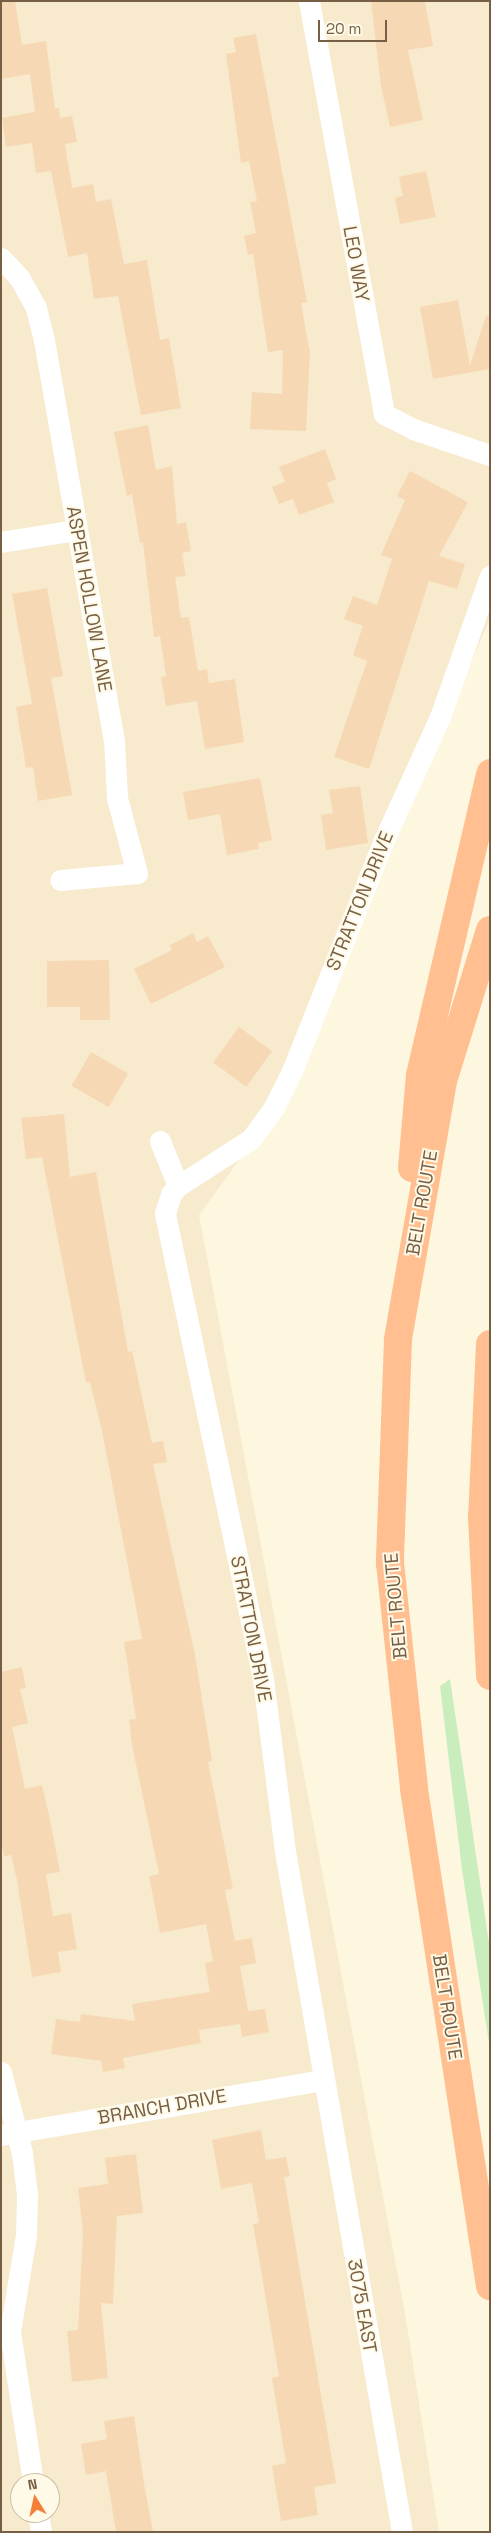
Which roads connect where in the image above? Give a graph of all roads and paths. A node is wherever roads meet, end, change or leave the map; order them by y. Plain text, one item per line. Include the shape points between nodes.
1 (309, 1) edge
2 (1, 258) edge
3 (490, 455) edge
4 (76, 530) junction
5 (1, 542) edge
6 (490, 576) edge
7 (490, 773) edge
8 (60, 880) dead end
9 (490, 930) edge
10 (160, 1141) dead end
11 (178, 1186) junction
12 (398, 1340) junction
13 (490, 1344) edge
14 (490, 1676) edge
15 (1, 2072) edge
16 (323, 2080) junction
17 (9, 2134) edge
18 (490, 2286) edge
19 (31, 2473) edge
20 (402, 2532) edge

1 - 3 street, LEO WAY via 384,414 413,429
2 - 4 street, ASPEN HOLLOW LANE via 19,277 36,308
4 - 5 street
4 - 8 street, ASPEN HOLLOW LANE via 114,740 117,798 138,873
6 - 11 street, STRATTON DRIVE via 440,716 383,842 292,1071 273,1109 251,1139
7 - 12 highway via 420,1075
9 - 12 highway, BELT ROUTE via 443,1081
10 - 11 street
11 - 16 street, STRATTON DRIVE via 167,1203 166,1232 263,1680 285,1852
12 - 18 highway, BELT ROUTE via 390,1563 414,1789
13 - 14 highway via 482,1517
15 - 17 street
16 - 17 street, BRANCH DRIVE
16 - 20 street, 3075 EAST
17 - 19 street via 24,2170 27,2224 10,2340

